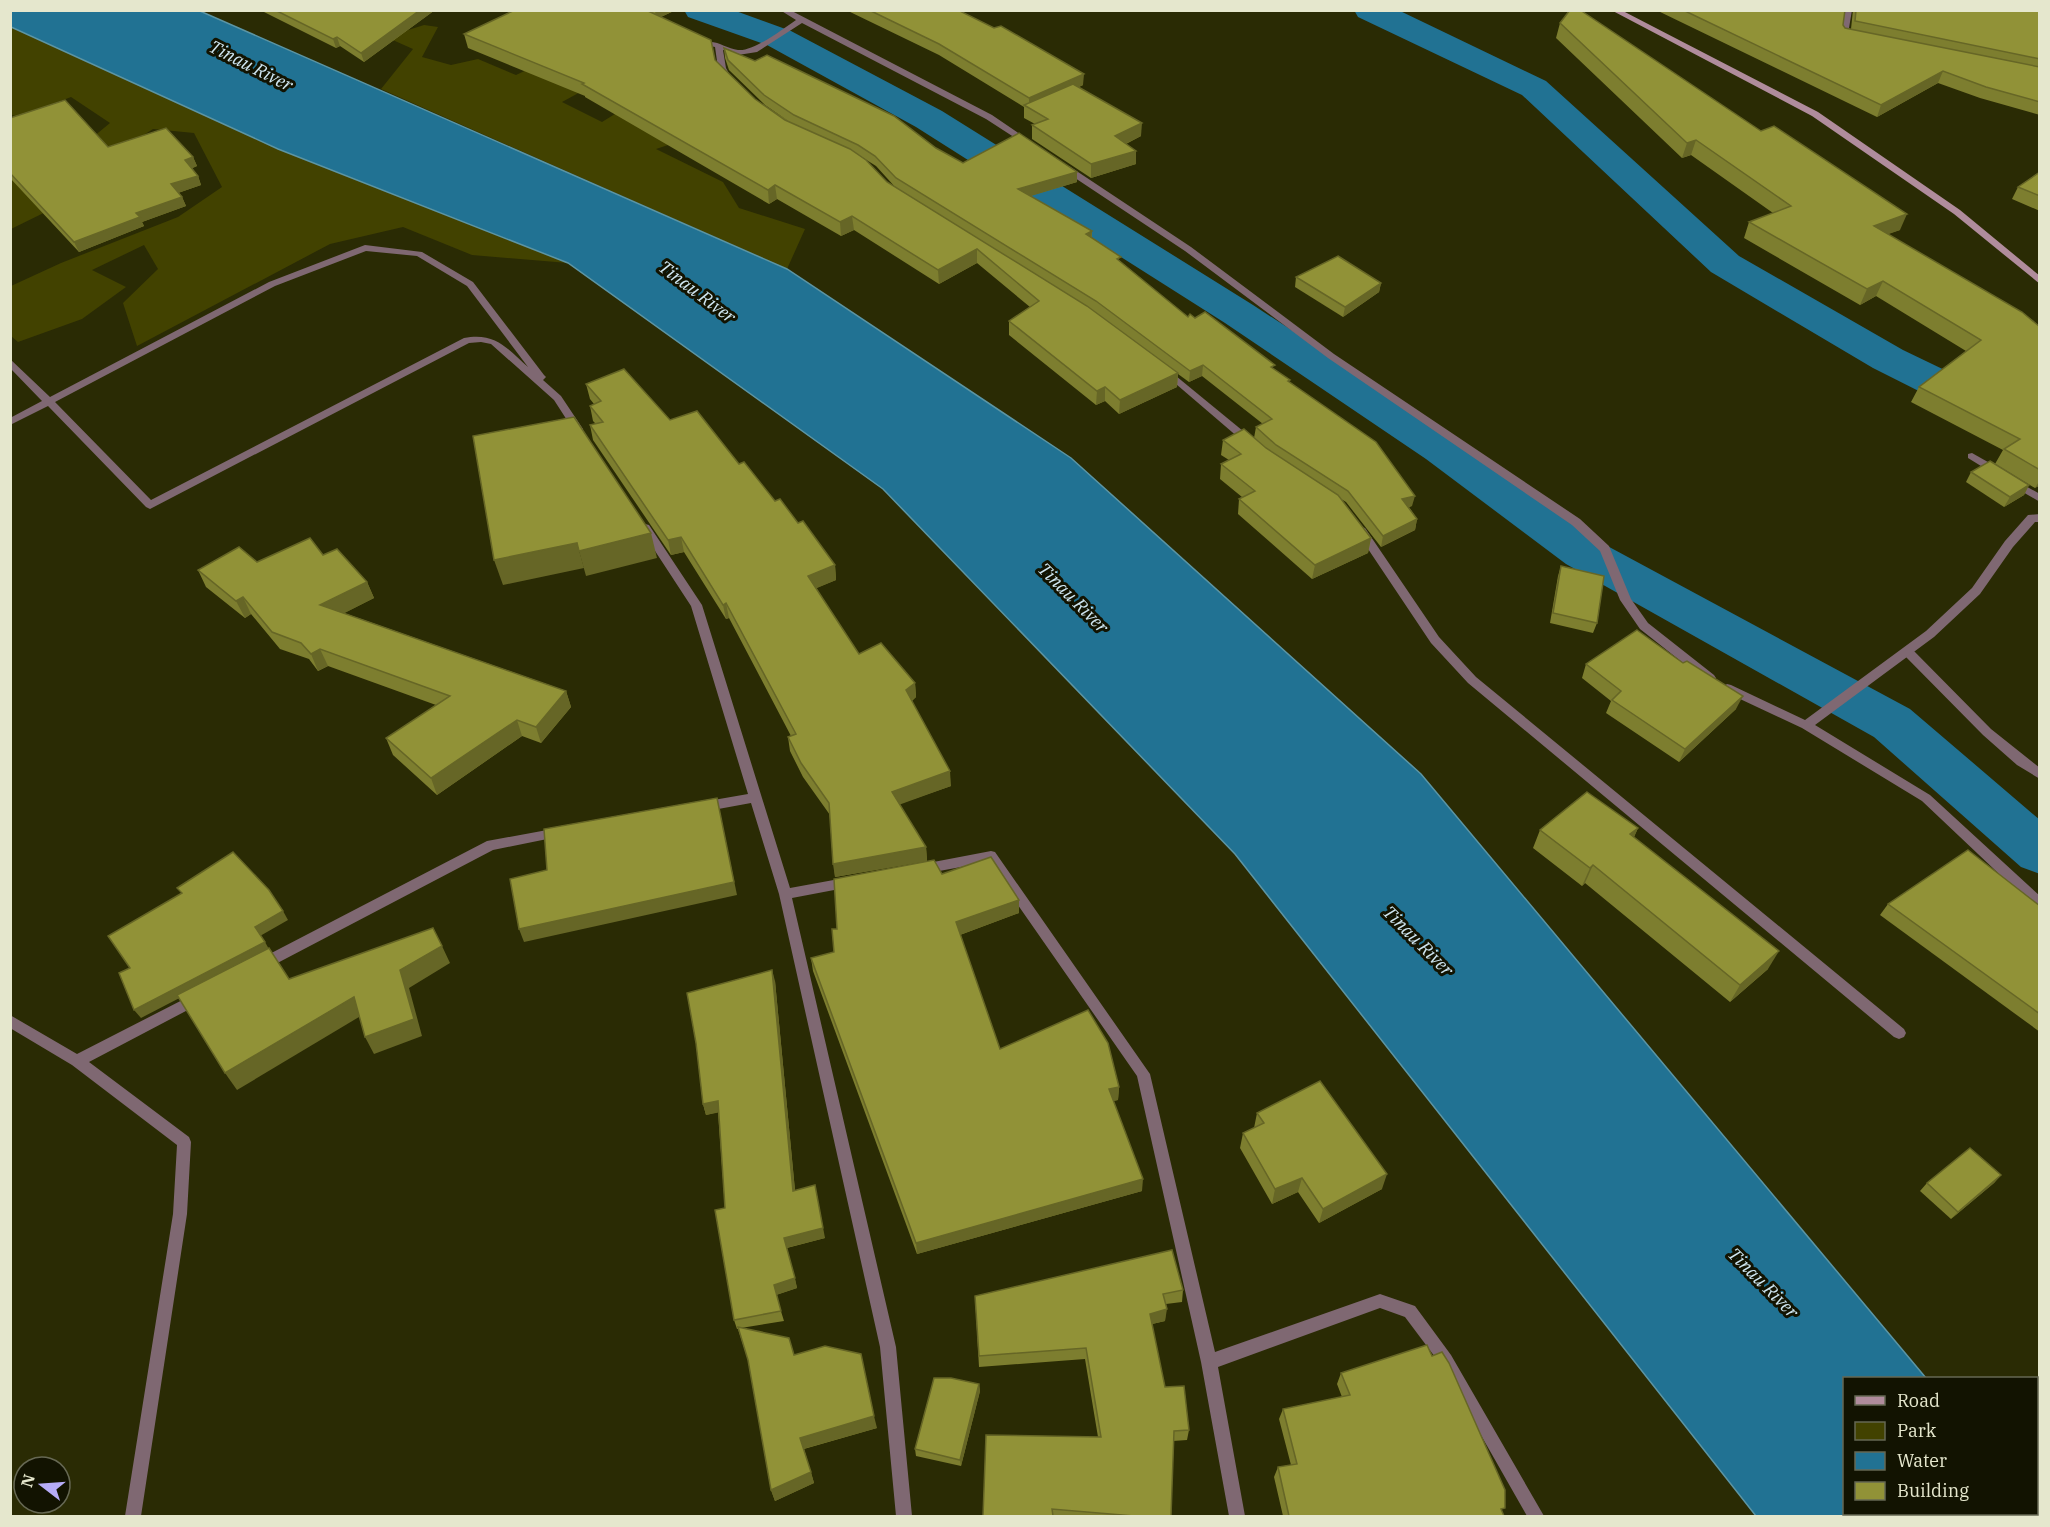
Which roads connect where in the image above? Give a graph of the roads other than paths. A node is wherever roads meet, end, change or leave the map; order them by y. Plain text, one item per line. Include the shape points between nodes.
1 (783, 10) edge
2 (1614, 10) edge
3 (1848, 10) edge
4 (800, 21) junction
5 (699, 40) edge
6 (1867, 40) edge
7 (719, 46) junction
8 (735, 85) edge
9 (1039, 150) edge
10 (1059, 163) edge
11 (2040, 282) edge
12 (10, 362) edge
13 (1154, 362) edge
14 (558, 398) junction
15 (49, 401) junction
16 (10, 422) edge
17 (584, 438) edge
18 (1261, 451) edge
19 (1972, 456) dead end
20 (2040, 499) edge
21 (637, 517) edge
22 (2040, 518) edge
23 (1354, 522) edge
24 (1907, 651) junction
25 (1806, 725) junction
26 (2040, 775) edge
27 (755, 797) junction
28 (686, 810) edge
29 (572, 830) edge
30 (911, 871) edge
31 (865, 879) edge
32 (785, 894) junction
33 (2040, 904) edge
34 (247, 972) edge
35 (215, 989) edge
36 (10, 1021) edge
37 (1899, 1033) dead end
38 (77, 1061) junction
39 (1209, 1362) junction
40 (133, 1516) edge
41 (904, 1516) edge
42 (1237, 1516) edge
43 (1536, 1516) edge

1 - 4 street
2 - 11 main road via 1815,114 1957,212
3 - 6 street via 1844,35
4 - 7 street via 754,50 738,53
4 - 9 street via 989,117
5 - 7 street
7 - 8 street via 723,72
10 - 25 street via 1188,249 1331,356 1576,522 1605,549 1626,600 1644,626 1718,684
12 - 15 street
13 - 18 street
14 - 15 street via 470,284 418,254 365,248 272,284
14 - 15 street via 494,342 466,340 150,505
14 - 17 street
15 - 16 street
19 - 20 street
21 - 27 street via 696,605
22 - 24 street via 2032,518 2009,544 1976,591
23 - 37 street via 1436,640 1473,680
24 - 25 street
24 - 26 street via 2013,756
25 - 33 street via 1926,798
27 - 28 street
27 - 32 street
29 - 34 street via 491,845
30 - 39 street via 991,856 1143,1074
31 - 32 street
32 - 41 street via 888,1347
35 - 38 street
36 - 38 street
38 - 40 street via 184,1142 180,1214
39 - 42 street
39 - 43 street via 1380,1301 1410,1311 1446,1360

